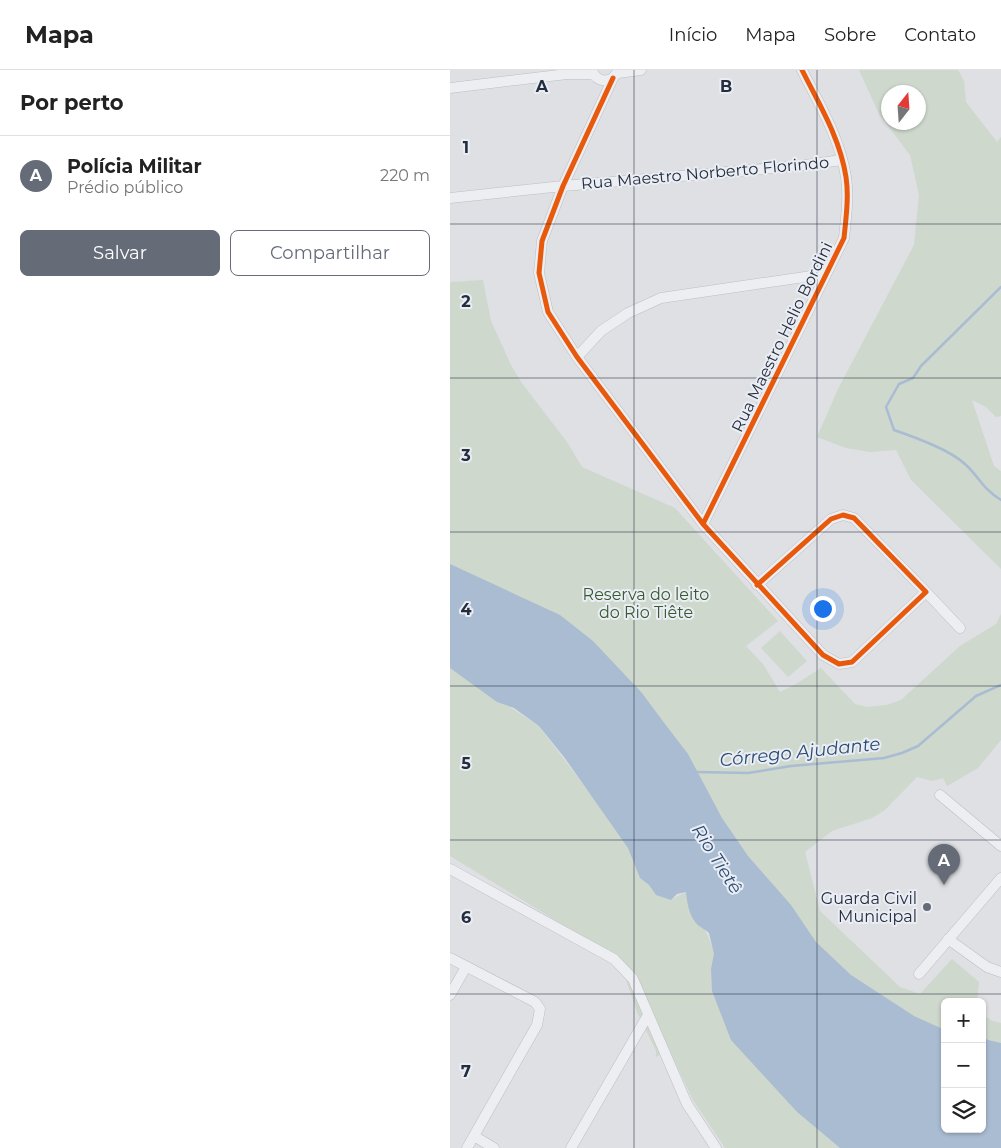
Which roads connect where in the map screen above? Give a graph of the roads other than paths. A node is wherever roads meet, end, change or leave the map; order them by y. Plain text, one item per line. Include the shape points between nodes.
1 (641, 70) edge
2 (802, 70) edge
3 (571, 72) edge
4 (594, 74) edge
5 (617, 74) edge
6 (450, 88) edge
7 (597, 109) junction
8 (842, 160) junction
9 (563, 186) junction
10 (450, 198) edge
11 (825, 274) junction
12 (577, 357) junction
13 (703, 524) junction
14 (758, 585) junction
15 (926, 592) junction
16 (960, 628) dead end
17 (940, 795) dead end
18 (1001, 846) edge
19 (450, 868) edge
20 (1001, 878) edge
21 (948, 939) junction
22 (450, 958) edge
23 (466, 967) junction
24 (1001, 972) edge
25 (920, 974) dead end
26 (450, 995) edge
27 (648, 1015) junction
28 (474, 1136) junction
29 (467, 1148) edge
30 (494, 1148) edge
31 (572, 1148) edge
32 (716, 1148) edge

1 - 5 street
2 - 8 street, Rua Maestro Helio Bordini via 832,129
3 - 4 street
3 - 6 street
4 - 5 street via 604,81
4 - 7 street via 598,90
5 - 7 street
7 - 9 street
8 - 9 street, Rua Maestro Norberto Florindo
8 - 11 street, Rua Maestro Helio Bordini via 847,206 844,238
9 - 10 street, Rua Maestro Norberto Florindo
9 - 12 street via 542,242 540,273 548,312
11 - 12 street via 661,298 628,313 602,331
11 - 13 street, Rua Maestro Helio Bordini
12 - 13 street
13 - 14 street
14 - 15 street via 831,519 843,515 854,518
14 - 15 street via 823,655 840,664 852,662
15 - 16 street
17 - 18 street
19 - 27 street via 614,959 633,979
20 - 21 street
21 - 24 street via 987,968
21 - 25 street
22 - 23 street
23 - 26 street
23 - 28 street via 535,1002 540,1009 537,1025
27 - 31 street
27 - 32 street via 687,1104
28 - 29 street
28 - 30 street

